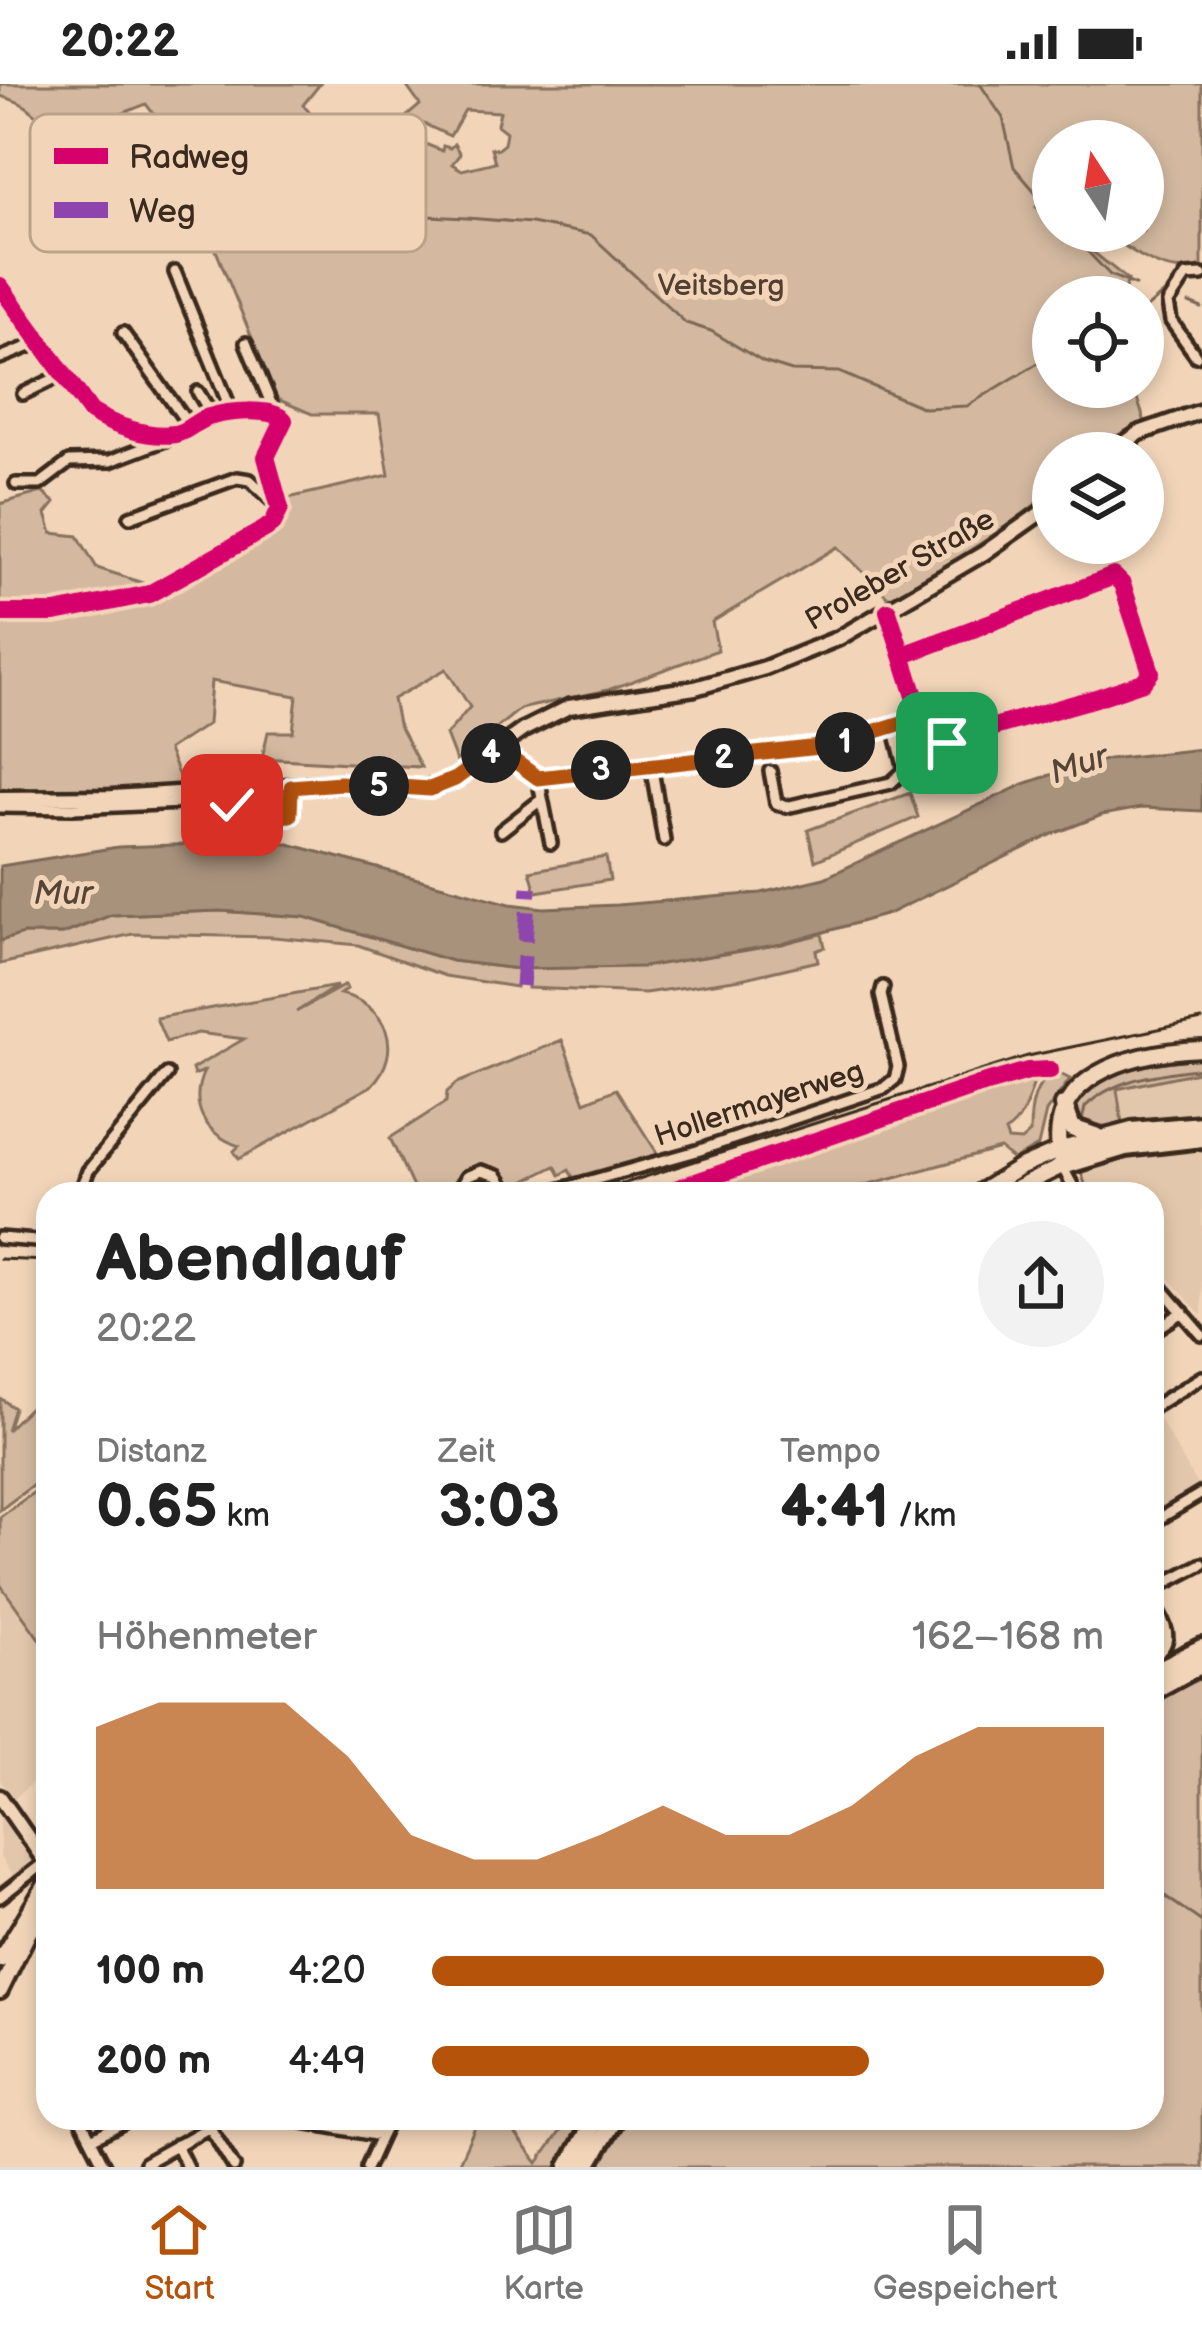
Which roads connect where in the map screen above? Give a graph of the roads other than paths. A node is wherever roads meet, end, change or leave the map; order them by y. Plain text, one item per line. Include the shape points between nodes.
1 (175, 272) dead end
2 (1202, 275) edge
3 (0, 286) edge
4 (123, 333) dead end
5 (38, 343) junction
6 (246, 343) dead end
7 (1196, 356) dead end
8 (0, 358) edge
9 (62, 375) junction
10 (197, 392) dead end
11 (23, 394) dead end
12 (1202, 411) edge
13 (274, 413) junction
14 (212, 415) junction
15 (233, 415) junction
16 (185, 430) junction
17 (1142, 432) edge
18 (16, 484) dead end
19 (280, 508) junction
20 (130, 517) dead end
21 (1032, 519) edge
22 (888, 610) junction
23 (0, 613) edge
24 (904, 655) junction
25 (921, 717) junction
26 (894, 726) junction
27 (497, 748) junction
28 (769, 762) junction
29 (651, 764) junction
30 (538, 778) junction
31 (291, 787) junction
32 (0, 797) edge
33 (542, 799) junction
34 (0, 807) edge
35 (501, 831) dead end
36 (664, 840) dead end
37 (551, 843) dead end
38 (883, 986) dead end
39 (1202, 1049) edge
40 (167, 1074) dead end
41 (1064, 1105) junction
42 (1202, 1125) edge
43 (1099, 1137) junction
44 (1202, 1138) edge
45 (1060, 1158) junction
46 (84, 1182) edge
47 (464, 1182) edge
48 (501, 1182) edge
49 (587, 1182) edge
50 (1005, 1182) edge
51 (1024, 1182) edge
52 (1071, 1182) edge
53 (0, 1238) edge
54 (36, 1241) edge
55 (1164, 1291) edge
56 (1183, 1312) junction
57 (1164, 1324) edge
58 (1202, 1335) edge
59 (1202, 1377) edge
60 (1164, 1401) edge
61 (1202, 1493) edge
62 (1164, 1516) edge
63 (1202, 1564) edge
64 (1164, 1584) edge
65 (1202, 1648) edge
66 (1202, 1664) edge
67 (1164, 1667) edge
68 (1164, 1684) edge
69 (0, 1797) edge
70 (36, 1847) edge
71 (36, 1870) edge
72 (0, 1897) edge
73 (36, 1901) edge
74 (36, 1922) edge
75 (0, 1960) edge
76 (0, 1990) edge
77 (86, 2130) edge
78 (109, 2130) edge
79 (197, 2130) edge
80 (210, 2130) edge
81 (347, 2130) edge
82 (384, 2130) edge
83 (589, 2130) edge
84 (608, 2130) edge
85 (381, 2136) junction
86 (91, 2139) junction
87 (176, 2146) junction
88 (143, 2166) edge
89 (105, 2167) edge
90 (187, 2167) edge
91 (234, 2167) edge
92 (367, 2167) edge
93 (569, 2167) edge
94 (586, 2167) edge

1 - 15 street
2 - 7 street via 1186,276 1168,303
3 - 5 street
4 - 16 street
5 - 8 street
5 - 9 street
6 - 13 street
9 - 11 street
9 - 16 street via 105,420 154,435
10 - 14 street
12 - 17 main road
13 - 15 street
13 - 19 street via 284,428 266,466
14 - 15 street
14 - 16 street
16 - 18 street via 110,461 69,462 40,484
19 - 20 street via 237,478
19 - 23 street via 265,529 149,594 55,614
21 - 22 main road, Proleber Straße
22 - 24 street
22 - 27 main road, Proleber Straße via 739,676 569,707
24 - 25 street
24 - 25 street via 1114,576 1151,672 1144,682 947,743 931,741
25 - 26 street
26 - 28 street
26 - 28 street via 905,770 898,780 786,807 776,803
27 - 30 street
27 - 31 main road, Proleber Straße via 430,789
28 - 29 street
29 - 30 street
29 - 36 street
30 - 33 street
31 - 32 main road, Proleber Straße
31 - 34 street via 290,815 240,820 226,801
33 - 35 street
33 - 37 street
38 - 49 street, Hollermayerweg via 898,1067 884,1088
39 - 41 main road via 1120,1064 1083,1082
40 - 46 street
41 - 43 highway via 1075,1130
41 - 45 main road
42 - 43 highway
43 - 45 highway
44 - 45 highway
45 - 50 main road
45 - 51 main road
45 - 52 street
47 - 48 street via 481,1171
53 - 54 street
55 - 56 street
56 - 57 street
56 - 58 street
59 - 60 street
61 - 62 street
63 - 64 street
65 - 67 highway
66 - 68 highway
69 - 70 main road
71 - 72 street
73 - 75 main road
74 - 76 main road
77 - 86 street
78 - 86 street
79 - 87 street
80 - 91 street
81 - 85 street
82 - 85 street
83 - 93 highway
84 - 94 highway
85 - 92 street
86 - 89 street
87 - 88 street
87 - 90 street

